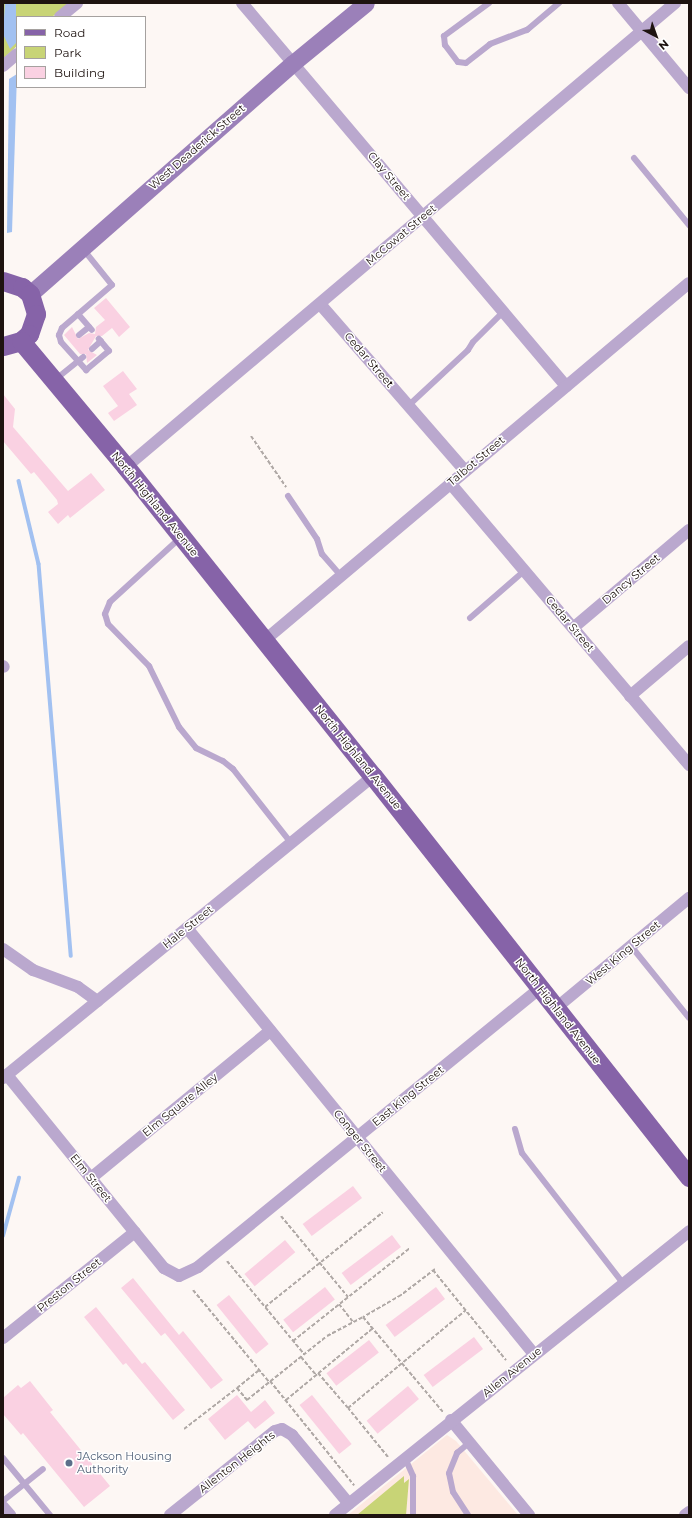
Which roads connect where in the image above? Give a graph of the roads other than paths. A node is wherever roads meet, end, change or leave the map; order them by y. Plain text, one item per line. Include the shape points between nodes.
1 (77, 3) edge
2 (242, 3) edge
3 (366, 3) edge
4 (489, 3) edge
5 (559, 3) edge
6 (618, 3) edge
7 (675, 3) edge
8 (61, 16) edge
9 (642, 31) junction
10 (16, 55) edge
11 (293, 63) junction
12 (3, 66) edge
13 (689, 88) edge
14 (634, 158) dead end
15 (423, 216) junction
16 (689, 225) edge
17 (82, 248) junction
18 (3, 281) edge
19 (689, 284) edge
20 (30, 294) junction
21 (320, 304) junction
22 (503, 312) junction
23 (78, 314) junction
24 (79, 335) dead end
25 (21, 341) junction
26 (3, 346) edge
27 (92, 350) dead end
28 (80, 359) junction
29 (54, 381) junction
30 (566, 386) junction
31 (408, 406) junction
32 (126, 467) junction
33 (465, 471) junction
34 (450, 484) junction
35 (288, 496) road end
36 (689, 530) edge
37 (181, 537) junction
38 (524, 571) junction
39 (342, 577) junction
40 (470, 618) dead end
41 (573, 628) junction
42 (264, 640) junction
43 (689, 646) edge
44 (630, 696) junction
45 (689, 765) edge
46 (373, 776) junction
47 (291, 843) junction
48 (689, 898) edge
49 (187, 928) junction
50 (631, 946) junction
51 (3, 950) edge
52 (540, 988) junction
53 (97, 1001) junction
54 (556, 1008) junction
55 (689, 1018) edge
56 (270, 1031) junction
57 (5, 1077) edge
58 (515, 1128) dead end
59 (357, 1138) junction
60 (689, 1177) edge
61 (91, 1178) junction
62 (689, 1230) edge
63 (135, 1232) junction
64 (179, 1276) joint
65 (623, 1283) junction
66 (3, 1338) edge
67 (534, 1354) junction
68 (447, 1416) junction
69 (470, 1442) junction
70 (3, 1458) edge
71 (405, 1458) junction
72 (43, 1468) dead end
73 (24, 1484) junction
74 (3, 1501) edge
75 (349, 1504) junction
76 (3, 1507) edge
77 (689, 1512) edge
78 (10, 1515) edge
79 (50, 1515) edge
80 (170, 1515) edge
81 (335, 1515) edge
82 (413, 1515) edge
83 (468, 1515) edge
84 (529, 1515) edge
85 (686, 1515) edge

1 - 8 street
2 - 11 street, Clay Street
3 - 11 street, West Deaderick Street
4 - 5 lane via 444,36 445,46 458,62 466,63 490,44 527,30
6 - 9 street
7 - 9 street, McCowat Street
9 - 13 street
9 - 15 street, McCowat Street
10 - 12 street
11 - 15 street, Clay Street
11 - 17 street, West Deaderick Street
14 - 16 lane
15 - 21 street, McCowat Street
15 - 22 street, Clay Street
17 - 20 street, West Deaderick Street
17 - 23 lane via 112,285
18 - 20 main road via 22,287
19 - 30 street, Talbot Street
20 - 25 main road via 35,304 34,325
21 - 31 street, Cedar Street
21 - 32 street, McCowat Street
22 - 30 street, Clay Street
22 - 31 lane via 468,350
23 - 24 lane via 90,329
23 - 28 lane via 58,335
25 - 26 main road
25 - 29 main road, North Highland Avenue
27 - 28 lane via 100,340 109,351 86,370
28 - 29 lane
29 - 32 main road, North Highland Avenue
30 - 33 street, Talbot Street
31 - 33 street, Cedar Street
32 - 37 main road, North Highland Avenue
33 - 34 street, Talbot Street
34 - 38 street, Cedar Street
34 - 39 street, Talbot Street
35 - 39 lane via 316,539 322,554
36 - 41 street, Dancy Street
37 - 42 main road, North Highland Avenue
37 - 47 lane via 110,602 105,614 108,624 149,666 179,727 192,743 234,769
38 - 40 lane
38 - 41 street, Cedar Street
39 - 42 street, Talbot Street
41 - 44 street, Cedar Street
42 - 46 main road, North Highland Avenue
43 - 44 street
44 - 45 street, Cedar Street
46 - 47 street, Hale Street
46 - 52 main road, North Highland Avenue
47 - 49 street, Hale Street
48 - 50 street, West King Street
49 - 53 street, Hale Street
49 - 56 street, Conger Street
50 - 54 street, West King Street
50 - 55 lane
51 - 53 street via 34,970 78,986
52 - 54 main road, North Highland Avenue
52 - 59 street, East King Street
53 - 57 street, Hale Street
54 - 60 main road, North Highland Avenue
56 - 59 street, Conger Street
56 - 61 street, Elm Square Alley
57 - 61 street, Elm Street
58 - 65 lane via 522,1153
59 - 64 street, East King Street via 198,1267
59 - 67 street, Conger Street
61 - 63 street, Elm Street
62 - 65 street, Allen Avenue
63 - 64 street, Elm Street via 164,1268
63 - 66 street, Preston Street
65 - 67 street, Allen Avenue
67 - 68 street, Allen Avenue
68 - 69 street
68 - 71 street, Allen Avenue
69 - 83 lane via 457,1453 449,1473 453,1492
69 - 84 street
70 - 73 lane
71 - 75 street, Allen Avenue
71 - 82 lane via 413,1476
72 - 73 lane
73 - 74 lane
73 - 79 lane
75 - 80 street, Allenton Heights via 292,1435 282,1430 275,1431
75 - 81 street, Allen Avenue
76 - 78 street
77 - 85 street

